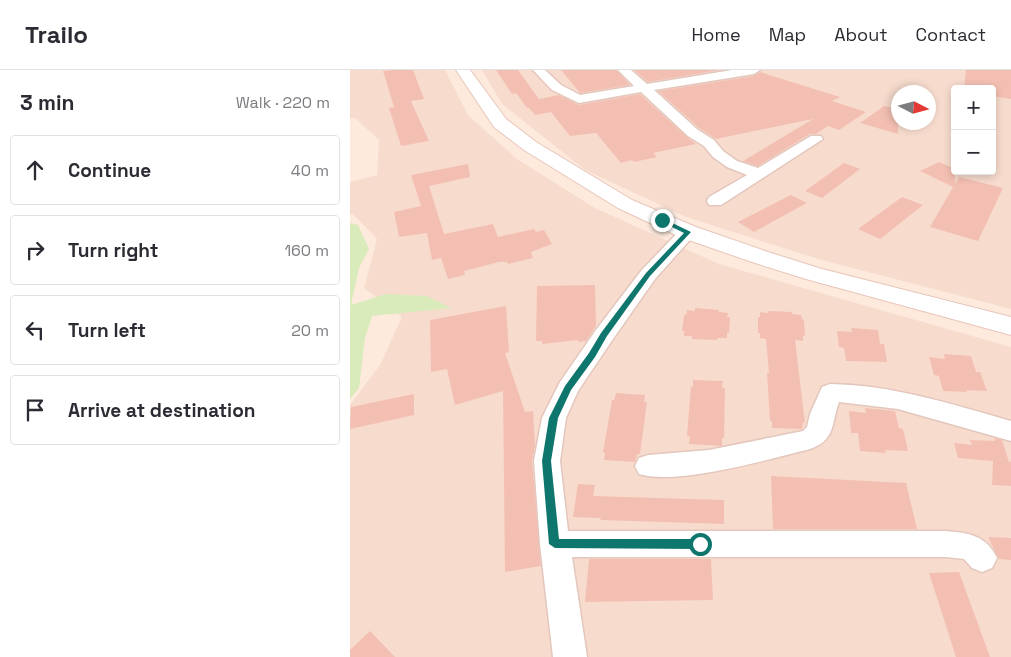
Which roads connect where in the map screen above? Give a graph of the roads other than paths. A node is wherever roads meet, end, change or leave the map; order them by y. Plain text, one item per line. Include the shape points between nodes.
1 (463, 70) edge
2 (539, 70) edge
3 (624, 70) edge
4 (754, 70) edge
5 (644, 88) junction
6 (816, 139) dead end
7 (759, 174) junction
8 (714, 201) dead end
9 (688, 232) junction
10 (1011, 326) edge
11 (1011, 431) edge
12 (648, 466) dead end
13 (555, 544) junction
14 (982, 558) dead end
15 (570, 657) edge

1 - 9 main road via 500,123 530,146 625,204
2 - 5 street via 550,84 579,99
3 - 5 street
4 - 5 street
5 - 7 street via 718,154 732,164
6 - 7 street
7 - 8 street
9 - 10 main road via 814,274
9 - 13 street via 648,275 604,335 568,388 554,418 547,461
11 - 12 street via 930,407 830,392 818,432 810,439 746,455 676,466
13 - 14 street via 946,544 971,548
13 - 15 street

